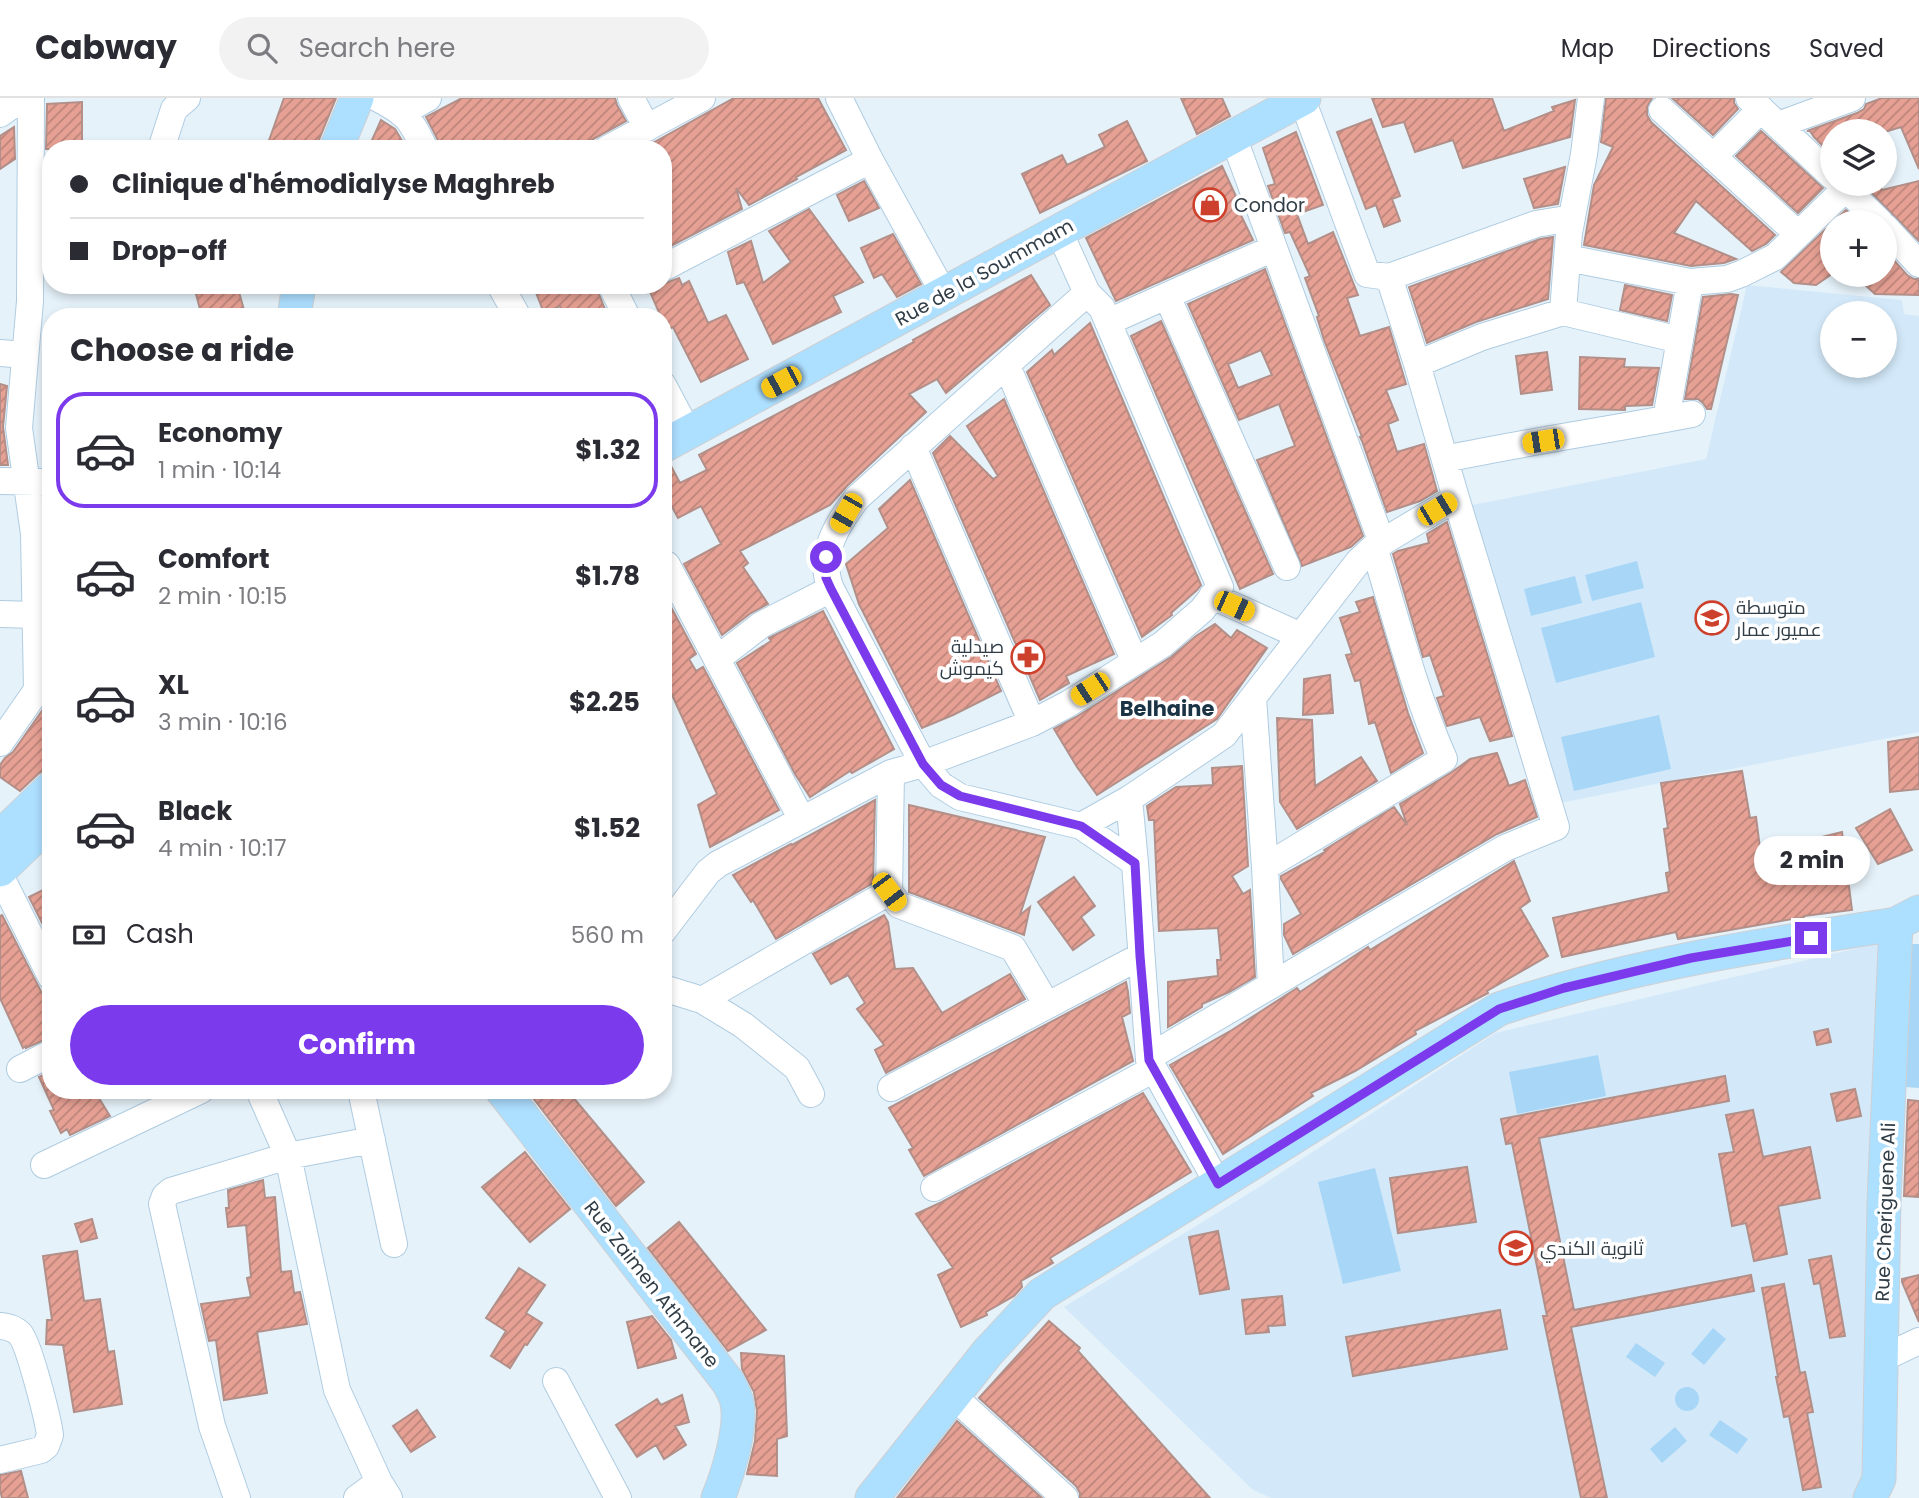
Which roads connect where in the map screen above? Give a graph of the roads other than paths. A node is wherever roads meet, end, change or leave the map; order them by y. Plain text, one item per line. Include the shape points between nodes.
1 (22, 98) edge
2 (31, 98) edge
3 (187, 98) edge
4 (357, 98) edge
5 (377, 98) edge
6 (428, 98) edge
7 (631, 98) edge
8 (702, 98) edge
9 (839, 98) edge
10 (1591, 98) edge
11 (1852, 98) edge
12 (1303, 99) edge
13 (1662, 110) dead end
14 (1762, 111) edge
15 (401, 113) junction
16 (0, 114) edge
17 (647, 128) junction
18 (1233, 136) junction
19 (164, 140) edge
20 (340, 140) edge
21 (421, 140) edge
22 (624, 140) edge
23 (1713, 157) junction
24 (870, 160) junction
25 (1820, 165) edge
26 (1829, 196) edge
27 (1853, 196) edge
28 (1867, 210) edge
29 (1572, 218) junction
30 (1059, 231) junction
31 (1798, 234) junction
32 (1897, 240) edge
33 (1275, 248) junction
34 (1567, 258) junction
35 (672, 263) edge
36 (1919, 264) edge
37 (1389, 277) junction
38 (1690, 282) junction
39 (944, 293) junction
40 (1087, 293) junction
41 (1167, 296) junction
42 (1563, 312) junction
43 (1108, 322) junction
44 (1680, 340) junction
45 (13, 354) edge
46 (1417, 364) junction
47 (1007, 366) junction
48 (1692, 414) dead end
49 (1666, 419) junction
50 (676, 439) edge
51 (913, 447) junction
52 (1445, 459) junction
53 (0, 481) edge
54 (39, 482) edge
55 (1456, 498) junction
56 (1378, 545) junction
57 (1287, 567) dead end
58 (672, 574) edge
59 (831, 589) junction
60 (1212, 596) junction
61 (0, 614) edge
62 (35, 615) junction
63 (1301, 636) junction
64 (717, 659) junction
65 (1135, 660) junction
66 (42, 665) edge
67 (42, 682) edge
68 (1253, 698) junction
69 (1032, 723) junction
70 (0, 743) edge
71 (923, 764) junction
72 (891, 773) junction
73 (42, 796) edge
74 (1129, 799) junction
75 (802, 820) junction
76 (1081, 826) junction
77 (3, 829) edge
78 (42, 830) edge
79 (1135, 863) junction
80 (1265, 867) junction
81 (0, 872) edge
82 (889, 892) junction
83 (1908, 918) edge
84 (672, 919) edge
85 (1140, 956) junction
86 (42, 958) edge
87 (1271, 985) junction
88 (672, 991) edge
89 (702, 1000) junction
90 (1047, 1005) junction
91 (42, 1058) edge
92 (1152, 1063) junction
93 (20, 1069) dead end
94 (891, 1088) dead end
95 (811, 1094) dead end
96 (182, 1099) edge
97 (263, 1099) edge
98 (363, 1099) edge
99 (509, 1099) edge
100 (372, 1140) junction
101 (288, 1156) junction
102 (44, 1165) dead end
103 (1218, 1184) junction
104 (934, 1188) dead end
105 (394, 1244) dead end
106 (0, 1326) edge
107 (1919, 1341) edge
108 (1881, 1359) junction
109 (556, 1381) dead end
110 (953, 1396) junction
111 (0, 1461) edge
112 (384, 1490) edge
113 (237, 1498) edge
114 (358, 1498) edge
115 (618, 1498) edge
116 (719, 1498) edge
117 (872, 1498) edge
118 (1065, 1498) edge
119 (1870, 1498) edge

1 - 16 street
2 - 45 street via 30,301
3 - 19 street via 174,108
4 - 20 main road
5 - 15 street
6 - 15 street
7 - 17 street
8 - 17 street
9 - 24 street
10 - 29 street
11 - 14 street
12 - 18 main road, Rue de la Soummam
12 - 37 street via 1367,274
13 - 23 street
14 - 23 street
14 - 25 street
15 - 21 street via 411,120
17 - 22 street
18 - 30 main road, Rue de la Soummam
18 - 33 street
23 - 31 street
24 - 35 street
24 - 39 street
26 - 31 street
27 - 28 street
29 - 34 street
29 - 37 street via 1536,224
30 - 39 main road, Rue de la Soummam
30 - 40 street
31 - 38 street via 1775,257 1741,274
32 - 36 street
33 - 41 street
33 - 56 street
34 - 38 street
34 - 42 street
37 - 46 street
38 - 44 street
39 - 50 main road, Rue de la Soummam
40 - 43 street
40 - 47 street
41 - 43 street
41 - 57 street
42 - 44 street
42 - 46 street via 1482,337
43 - 60 street via 1220,587
44 - 49 street
45 - 54 street via 19,428
46 - 52 street
47 - 51 street
47 - 65 street
48 - 49 street
49 - 52 street
51 - 59 street via 857,498 838,525 826,557
51 - 69 street
52 - 55 street
53 - 54 street
54 - 62 street
55 - 56 street
55 - 87 street via 1556,827 1505,848
56 - 63 street via 1358,562
56 - 80 street via 1420,696 1444,759
58 - 64 street
59 - 64 street via 761,625
59 - 71 street
60 - 63 street
60 - 65 street via 1163,644
61 - 62 street
62 - 66 street
63 - 68 street
64 - 75 street
65 - 69 street
67 - 70 street
68 - 74 street via 1224,735
68 - 80 street
69 - 71 street
71 - 72 street
71 - 76 street via 941,785 960,796
72 - 75 street
72 - 82 street
73 - 77 main road
74 - 76 street
74 - 79 street
75 - 84 street via 718,864
76 - 79 street
78 - 81 main road
79 - 85 street
80 - 87 street
81 - 86 street
82 - 89 street
82 - 90 street via 899,905 1013,948
83 - 103 main road via 1691,958 1564,988 1499,1009
83 - 108 main road, Rue Cheriguene Ali via 1884,1202
85 - 90 street
85 - 92 street
87 - 92 street
88 - 89 street
89 - 95 street via 743,1025 797,1068
90 - 94 street
91 - 93 street
92 - 103 street
92 - 104 street
96 - 102 street
97 - 101 street
98 - 100 street
99 - 116 main road, Rue Zaimen Athmane via 728,1382 737,1403 737,1426
100 - 101 street
100 - 105 street
101 - 112 street via 337,1390
101 - 113 street via 171,1191 162,1204 212,1426
103 - 110 main road via 1042,1294
106 - 111 street via 16,1331 26,1343 50,1435 41,1450
107 - 108 street
108 - 119 main road, Rue Cheriguene Ali via 1879,1479
109 - 115 street
110 - 117 main road
110 - 118 street
112 - 114 street

